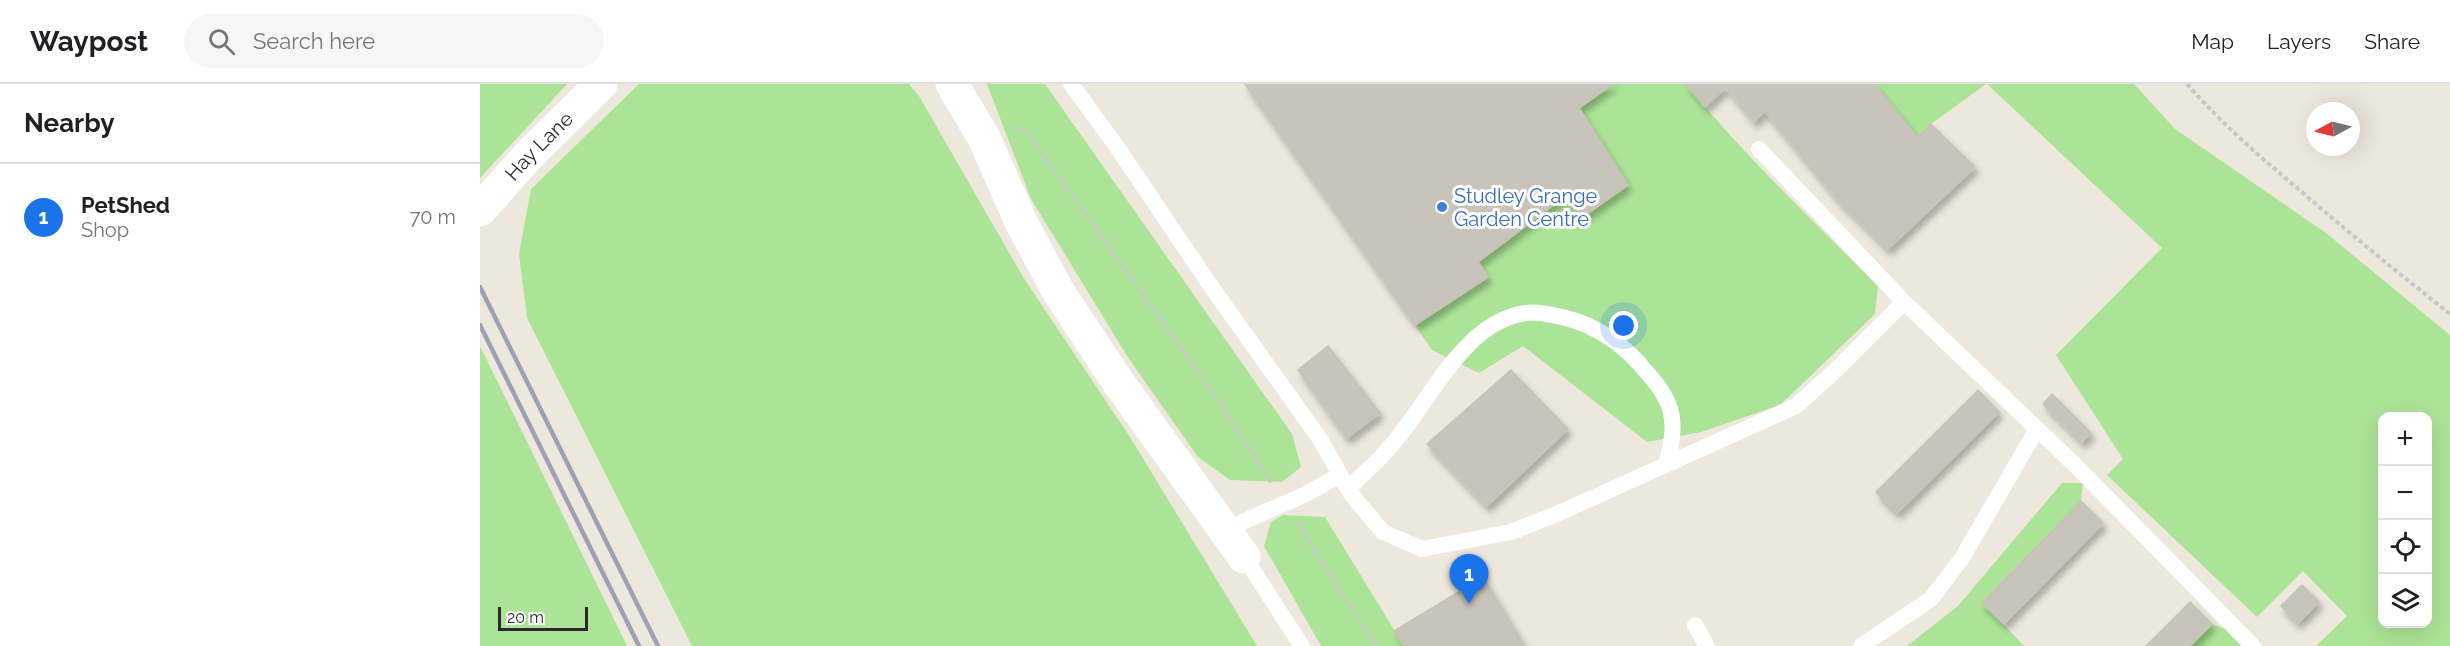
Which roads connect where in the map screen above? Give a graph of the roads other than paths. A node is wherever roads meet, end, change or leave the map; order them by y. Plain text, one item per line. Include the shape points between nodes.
1 (601, 84) edge
2 (952, 84) edge
3 (1071, 84) edge
4 (1759, 149) dead end
5 (487, 202) edge
6 (1904, 303) junction
7 (2037, 429) junction
8 (1666, 464) junction
9 (1344, 482) junction
10 (1224, 530) junction
11 (1244, 557) joint
12 (1695, 625) dead end
13 (1302, 646) edge
14 (1707, 646) edge
15 (1861, 646) edge
16 (2253, 646) edge

1 - 5 street, Hay Lane
2 - 10 street via 978,128 1058,291
3 - 9 lane via 1320,439
4 - 6 lane
6 - 7 lane
6 - 8 lane via 1796,406
7 - 15 lane via 1962,558 1932,599
7 - 16 lane
8 - 9 lane via 1511,532 1422,549 1383,532
8 - 9 lane via 1674,432 1673,416 1655,381 1626,350 1591,328 1574,319 1526,312 1478,334 1390,447
9 - 10 lane via 1323,485
10 - 11 street
11 - 13 lane
12 - 14 lane

